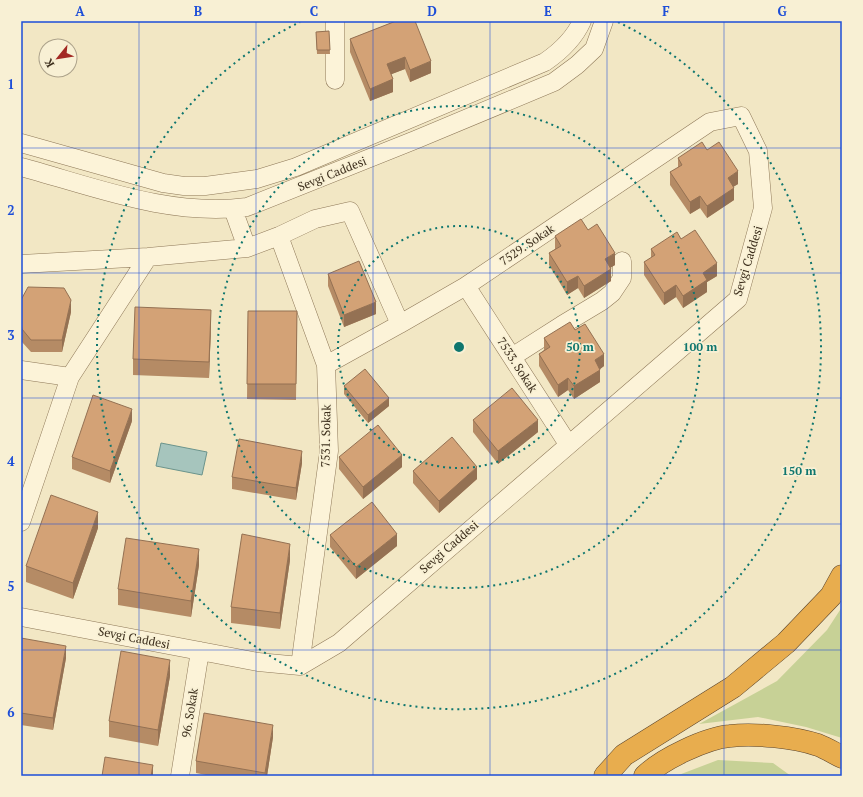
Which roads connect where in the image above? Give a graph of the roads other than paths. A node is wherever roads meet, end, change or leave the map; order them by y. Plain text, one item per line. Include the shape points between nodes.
1 (335, 21) edge
2 (582, 21) edge
3 (604, 21) edge
4 (335, 80) dead end
5 (21, 143) edge
6 (21, 167) edge
7 (763, 208) joint
8 (233, 209) junction
9 (280, 236) junction
10 (247, 248) junction
11 (148, 257) junction
12 (622, 261) dead end
13 (21, 264) edge
14 (466, 286) junction
15 (400, 324) junction
16 (512, 357) junction
17 (326, 365) junction
18 (21, 370) edge
19 (70, 376) junction
20 (568, 444) junction
21 (21, 522) edge
22 (842, 576) edge
23 (21, 617) edge
24 (200, 651) junction
25 (300, 666) junction
26 (842, 757) edge
27 (180, 776) edge
28 (605, 776) edge
29 (645, 776) edge

1 - 4 street
2 - 5 street, Sevgi Caddesi via 564,49 545,62 296,167 257,179 205,186 163,183
3 - 8 street, Sevgi Caddesi via 594,48 554,82 273,198
6 - 8 street, Sevgi Caddesi via 169,207
7 - 14 street, 7529. Sokak via 758,152 741,116 710,122
7 - 20 street, Sevgi Caddesi via 738,299
8 - 10 street
9 - 10 street
9 - 15 street via 315,220 350,211
9 - 17 street, 7531. Sokak
10 - 11 street
11 - 13 street
11 - 19 street
12 - 16 street via 622,278 612,293
14 - 15 street, 7529. Sokak
14 - 16 street, 7533. Sokak
15 - 17 street, 7529. Sokak
16 - 20 street, 7533. Sokak
17 - 25 street, 7531. Sokak via 329,451
18 - 19 street
19 - 21 street
20 - 25 street, Sevgi Caddesi via 339,643
22 - 28 highway via 831,596 786,643 733,687 624,756
23 - 24 street, Sevgi Caddesi
24 - 25 street, Sevgi Caddesi via 258,662
24 - 27 street, 96. Sokak
26 - 29 highway via 818,745 789,739 729,736 689,748 652,769

